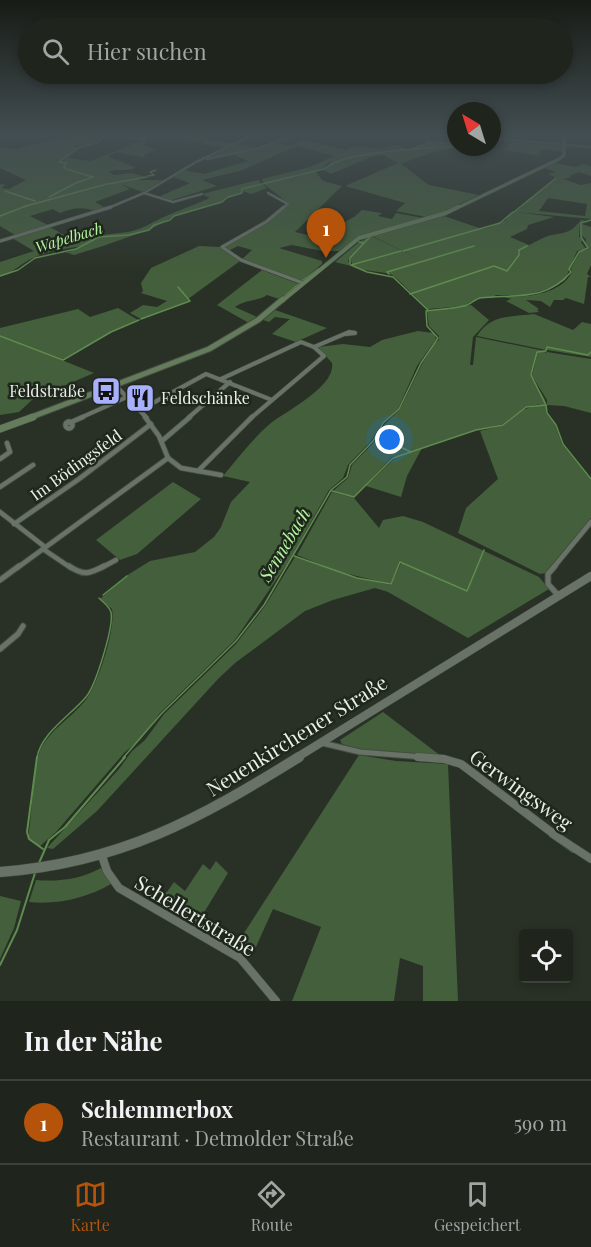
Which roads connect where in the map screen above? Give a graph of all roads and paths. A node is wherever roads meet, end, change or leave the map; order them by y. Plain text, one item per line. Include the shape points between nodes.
1 (162, 183) edge
2 (509, 183) edge
3 (144, 193) junction
4 (268, 193) dead end
5 (202, 194) dead end
6 (0, 241) edge
7 (303, 283) junction
8 (345, 334) dead end
9 (314, 347) junction
10 (221, 379) junction
11 (230, 382) junction
12 (115, 385) junction
13 (127, 397) junction
14 (272, 399) junction
15 (140, 410) junction
16 (69, 423) dead end
17 (151, 424) junction
18 (0, 429) edge
19 (163, 440) junction
20 (7, 443) dead end
21 (0, 459) edge
22 (168, 459) junction
23 (33, 465) dead end
24 (198, 471) junction
25 (221, 476) dead end
26 (0, 487) edge
27 (0, 512) edge
28 (591, 522) edge
29 (14, 524) junction
30 (44, 548) junction
31 (116, 560) dead end
32 (591, 576) edge
33 (0, 580) edge
34 (558, 595) junction
35 (22, 626) dead end
36 (0, 649) edge
37 (322, 742) junction
38 (102, 856) junction
39 (591, 859) edge
40 (0, 872) edge
41 (276, 1001) edge

1 - 3 street
2 - 7 main road via 446,213 359,238
3 - 5 street via 173,202
3 - 6 street via 105,210
4 - 7 street via 288,204 222,247 241,260
7 - 12 main road via 229,338
8 - 9 street
9 - 10 street via 301,342
9 - 14 street via 324,358
10 - 11 street
10 - 15 street via 204,375
11 - 14 street
11 - 19 street
12 - 13 street
12 - 18 main road
13 - 15 street
13 - 16 street
14 - 24 street
15 - 17 street
17 - 19 street
17 - 29 street, Im Bödingsfeld
19 - 22 street
20 - 21 street via 10,452
22 - 24 street via 182,468
22 - 30 street
23 - 26 street
24 - 25 street
27 - 29 street
28 - 34 street via 548,574 548,584
29 - 30 street
30 - 31 street via 81,574
30 - 33 street
32 - 34 street, Neuenkirchener Straße
34 - 37 street, Neuenkirchener Straße
35 - 36 street
37 - 38 street, Neuenkirchener Straße via 184,825
37 - 39 street, Gerwingsweg via 360,752 461,764
38 - 40 street, Neuenkirchener Straße
38 - 41 street, Schellertstraße via 119,888 240,958

